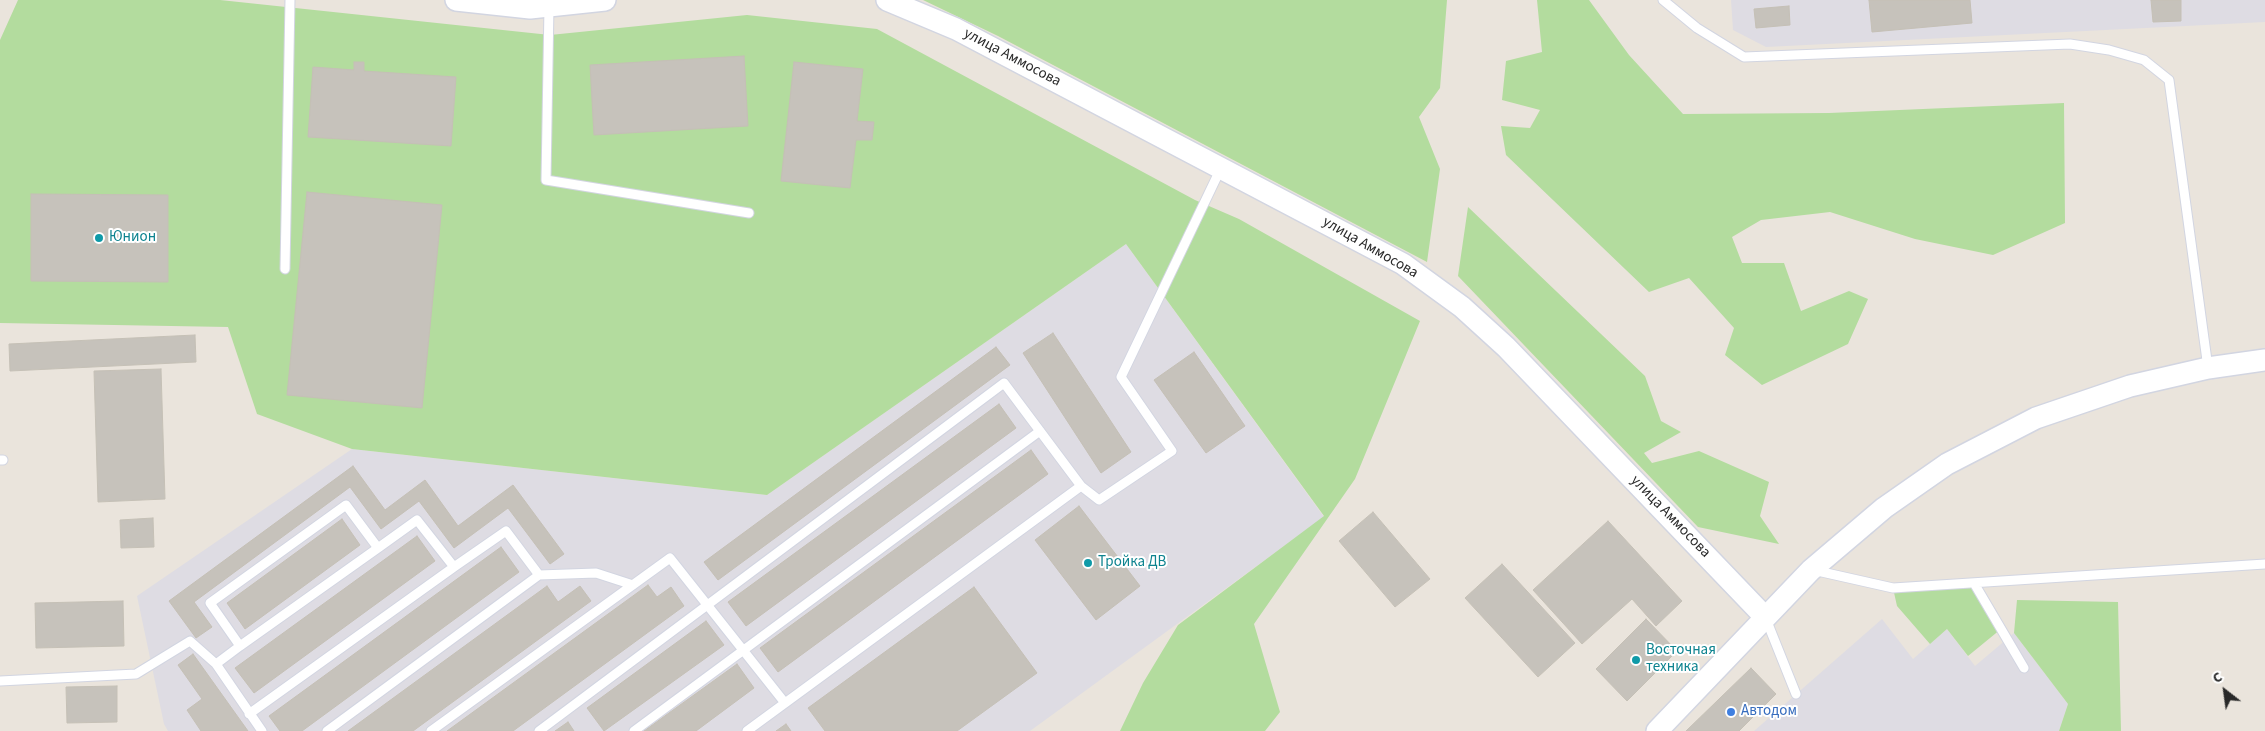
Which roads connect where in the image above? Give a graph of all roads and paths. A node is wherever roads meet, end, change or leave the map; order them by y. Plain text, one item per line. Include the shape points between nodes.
1 (290, 0) edge
2 (456, 0) edge
3 (605, 0) edge
4 (887, 0) edge
5 (1663, 0) edge
6 (549, 6) junction
7 (1222, 168) junction
8 (749, 213) dead end
9 (285, 269) dead end
10 (2265, 360) edge
11 (2208, 368) junction
12 (1040, 431) junction
13 (1081, 486) junction
14 (378, 548) junction
15 (2265, 564) edge
16 (454, 567) junction
17 (1811, 570) junction
18 (539, 575) junction
19 (1974, 583) junction
20 (633, 585) junction
21 (709, 605) junction
22 (1765, 617) junction
23 (240, 646) junction
24 (744, 649) junction
25 (216, 664) junction
26 (2024, 668) dead end
27 (0, 681) edge
28 (1796, 694) dead end
29 (785, 703) junction
30 (249, 714) junction
31 (262, 731) edge
32 (328, 731) edge
33 (431, 731) edge
34 (539, 731) edge
35 (634, 731) edge
36 (747, 731) edge
37 (1657, 731) edge

1 - 9 lane
2 - 6 street via 530,8
3 - 6 street
4 - 7 street, улица Аммосова via 956,29
5 - 11 lane via 1697,28 1744,57 2070,44 2144,60 2169,80
6 - 8 lane via 546,180
7 - 13 lane via 1121,377 1172,451 1099,500
7 - 22 street, улица Аммосова via 1403,264 1462,307 1527,368
10 - 11 street
11 - 17 street via 2130,386 2036,418 1947,464 1884,508
12 - 13 lane
12 - 21 lane via 1004,383
12 - 24 lane
13 - 29 lane
14 - 16 lane via 417,520
14 - 23 lane
14 - 23 lane via 346,505 210,604
15 - 19 lane
16 - 18 lane via 506,531
16 - 30 lane
17 - 19 lane via 1893,588
17 - 22 street
18 - 20 lane via 596,573
18 - 32 lane
19 - 26 lane
20 - 21 lane via 670,558
20 - 33 lane
21 - 24 lane
21 - 34 lane
22 - 28 lane
22 - 37 street
23 - 25 lane
24 - 29 lane
24 - 35 lane
25 - 27 lane via 190,641 136,674
25 - 30 lane
29 - 36 lane
30 - 31 lane

